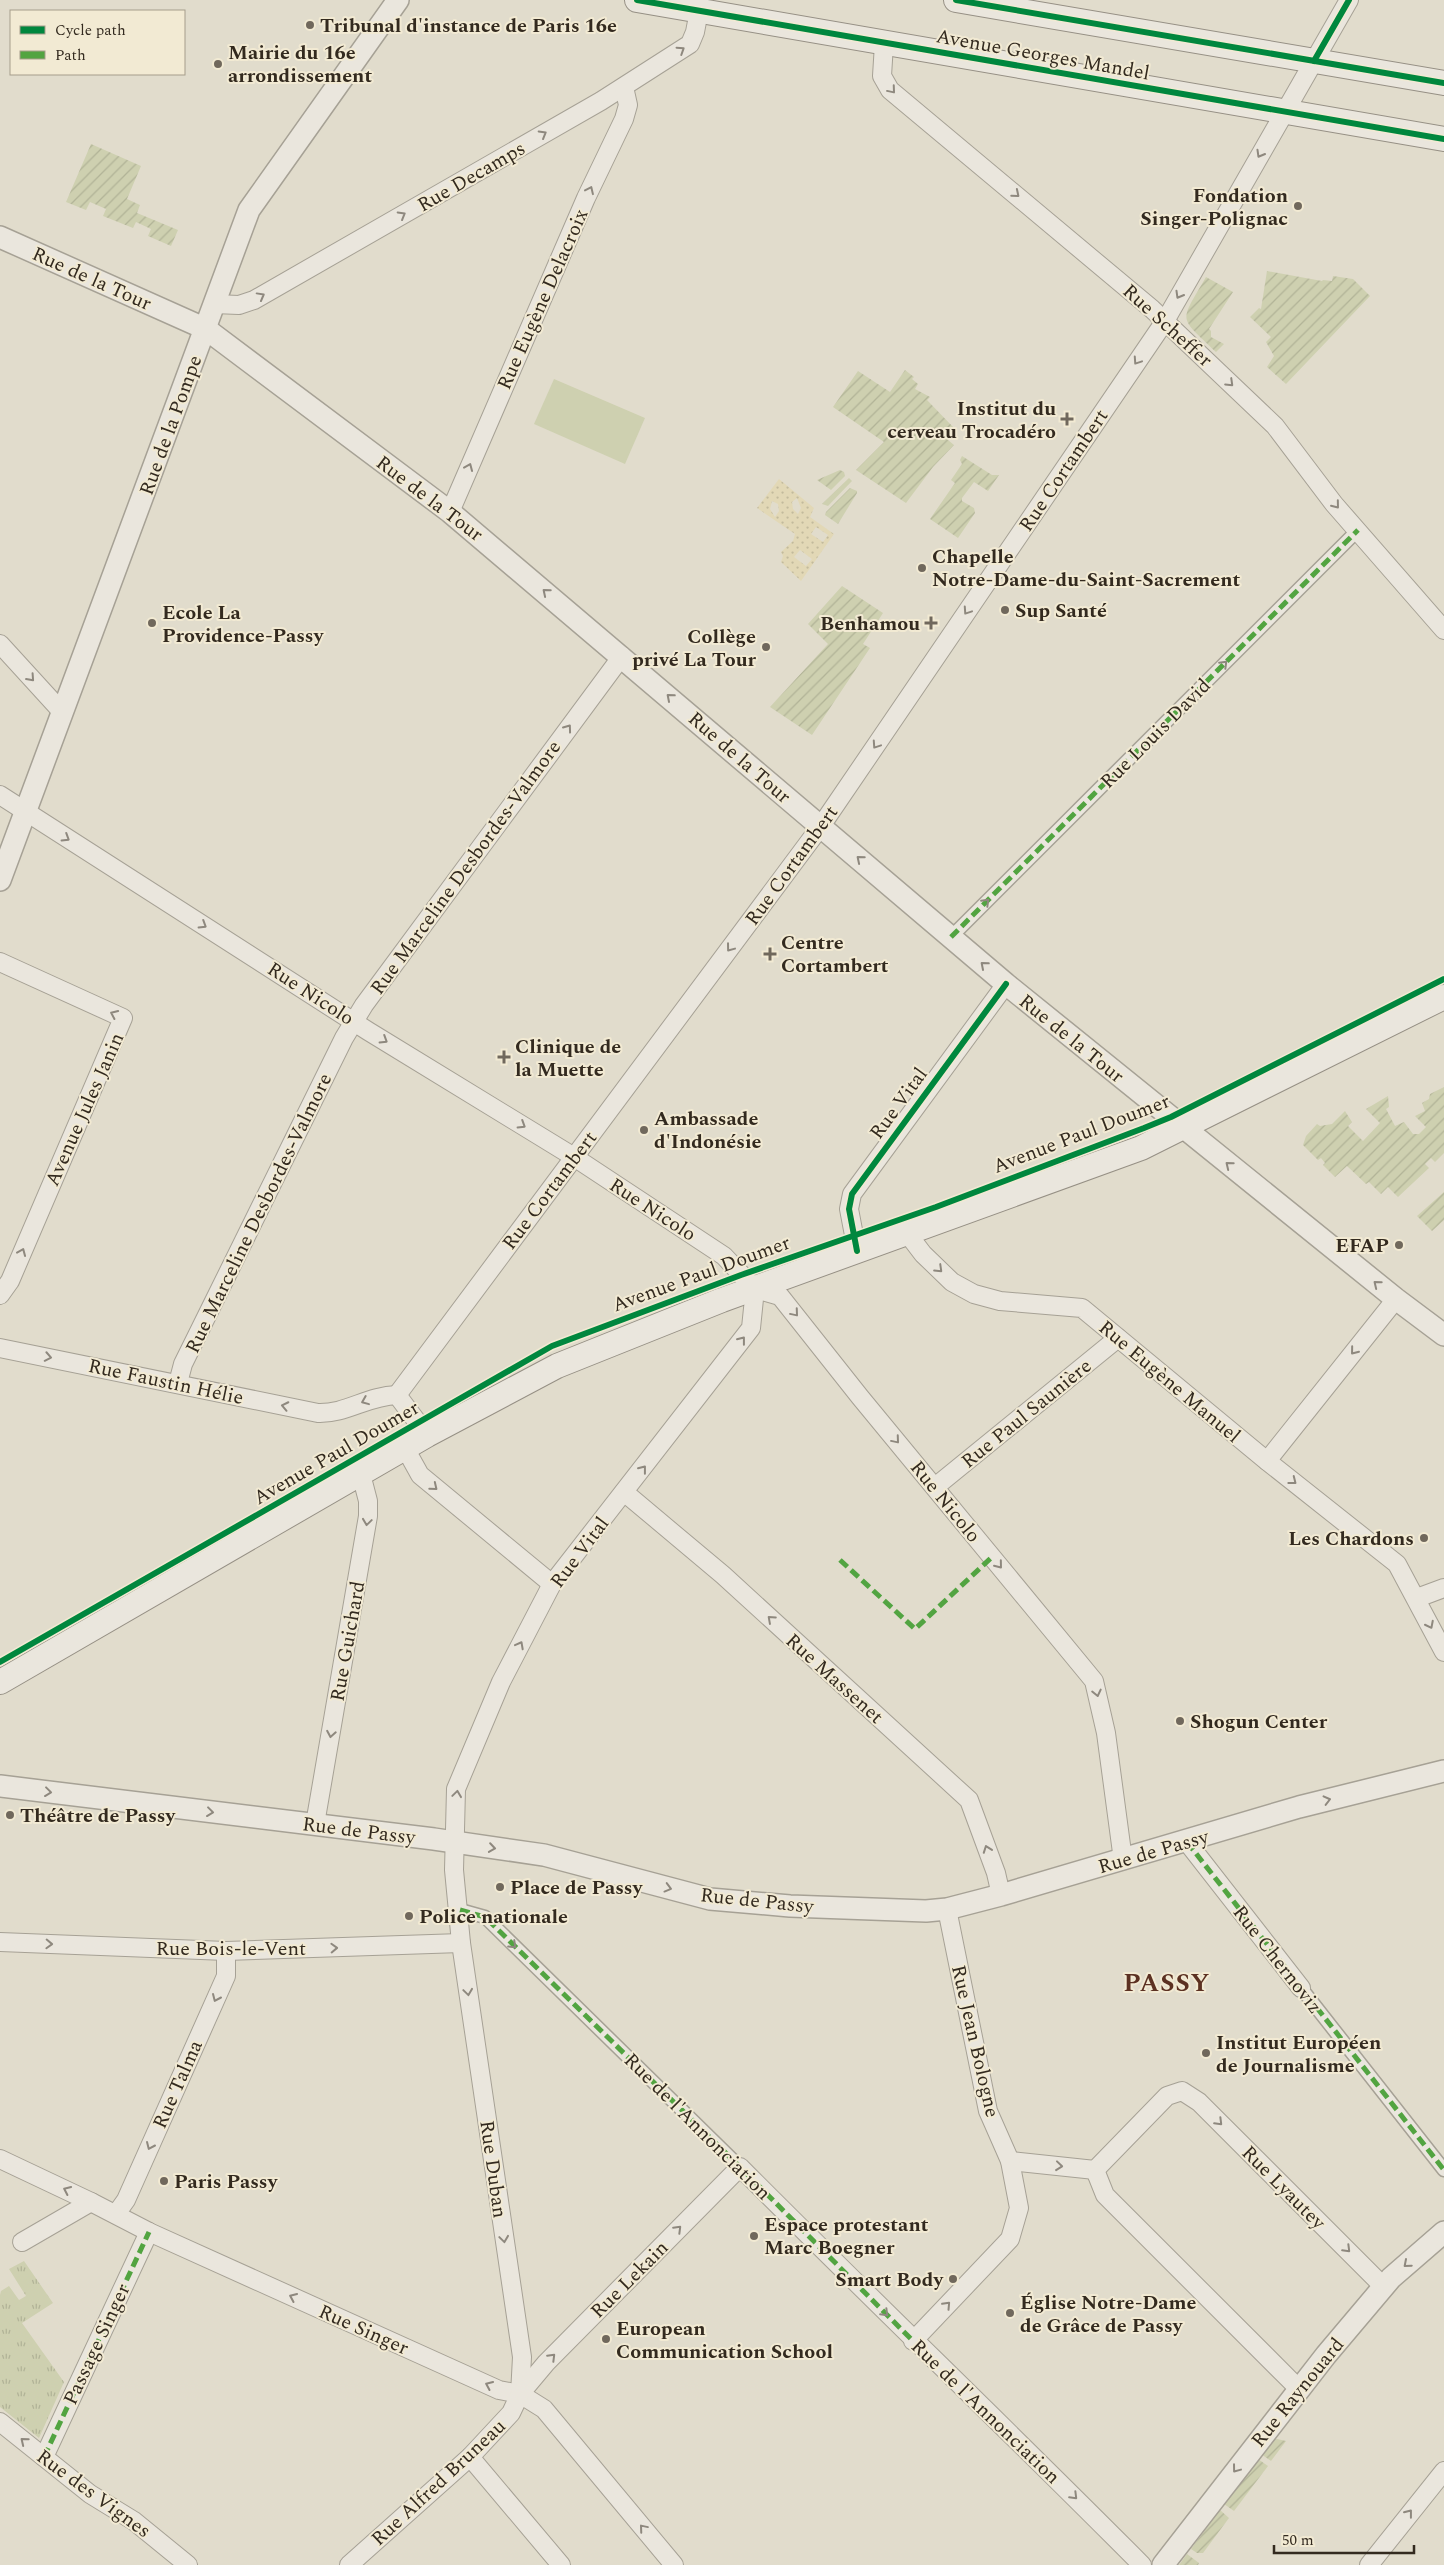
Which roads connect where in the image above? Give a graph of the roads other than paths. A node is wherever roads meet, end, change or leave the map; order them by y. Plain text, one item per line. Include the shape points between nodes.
1 (398, 0) edge
2 (637, 0) edge
3 (956, 0) edge
4 (1349, 0) edge
5 (699, 11) junction
6 (884, 44) junction
7 (1314, 60) junction
8 (1444, 83) edge
9 (624, 87) junction
10 (1284, 112) junction
11 (1444, 139) edge
12 (0, 237) edge
13 (214, 304) junction
14 (1165, 321) junction
15 (206, 329) junction
16 (450, 512) junction
17 (1358, 530) junction
18 (1444, 630) edge
19 (0, 644) edge
20 (622, 656) junction
21 (63, 713) junction
22 (0, 795) edge
23 (25, 811) junction
24 (820, 826) junction
25 (0, 880) edge
26 (951, 937) junction
27 (0, 962) edge
28 (1006, 984) junction
29 (1444, 997) edge
30 (354, 1021) junction
31 (1184, 1128) junction
32 (574, 1157) junction
33 (907, 1233) junction
34 (857, 1251) junction
35 (754, 1288) junction
36 (0, 1295) edge
37 (1396, 1299) junction
38 (1444, 1335) edge
39 (1118, 1338) junction
40 (0, 1348) edge
41 (178, 1383) junction
42 (397, 1395) junction
43 (428, 1435) junction
44 (405, 1448) junction
45 (1267, 1461) junction
46 (361, 1474) junction
47 (935, 1487) junction
48 (624, 1492) junction
49 (552, 1584) junction
50 (1444, 1588) edge
51 (1417, 1598) junction
52 (1444, 1652) edge
53 (0, 1682) edge
54 (1444, 1772) edge
55 (0, 1786) edge
56 (315, 1824) junction
57 (453, 1842) junction
58 (1187, 1842) junction
59 (1123, 1860) junction
60 (1001, 1895) junction
61 (947, 1909) junction
62 (460, 1910) junction
63 (0, 1942) edge
64 (461, 1943) junction
65 (226, 1951) junction
66 (1301, 1988) joint
67 (0, 2159) edge
68 (1010, 2161) junction
69 (740, 2167) junction
70 (1095, 2170) junction
71 (1444, 2170) edge
72 (91, 2202) junction
73 (116, 2214) junction
74 (149, 2232) junction
75 (1444, 2232) edge
76 (22, 2242) dead end
77 (1384, 2286) junction
78 (913, 2341) junction
79 (1298, 2388) junction
80 (520, 2394) junction
81 (0, 2422) edge
82 (44, 2456) junction
83 (470, 2457) junction
84 (1444, 2471) edge
85 (188, 2565) edge
86 (349, 2565) edge
87 (561, 2565) edge
88 (674, 2565) edge
89 (1142, 2565) edge
90 (1163, 2565) edge
91 (1369, 2565) edge

1 - 13 street, Rue de la Pompe via 250,210
2 - 5 main road, Avenue Georges Mandel
3 - 7 main road, Avenue Georges Mandel
4 - 7 street, Rue Cortambert
5 - 6 main road, Avenue Georges Mandel
9 -> 5 street, Rue Decamps via 690,44
6 - 10 main road, Avenue Georges Mandel
6 -> 14 street, Rue Scheffer via 882,76 890,90
7 - 8 main road, Avenue Georges Mandel
7 - 10 street, Rue Cortambert
13 -> 9 street, Rue Decamps via 239,305 254,300
16 -> 9 street, Rue Eugène Delacroix via 582,206 624,119 628,105
10 - 11 main road, Avenue Georges Mandel
10 -> 14 street, Rue Cortambert
12 - 15 street, Rue de la Tour
13 - 15 street, Rue de la Pompe
14 -> 17 street, Rue Scheffer via 1275,426 1334,504
14 -> 24 street, Rue Cortambert
15 - 16 street, Rue de la Tour
15 - 21 street, Rue de la Pompe
20 -> 16 street, Rue de la Tour
17 - 18 street, Rue Scheffer
26 -> 17 street, Rue Louis David
19 -> 21 street
24 -> 20 street, Rue de la Tour
30 -> 20 street, Rue Marceline Desbordes-Valmore
21 - 23 street, Rue de la Pompe
22 - 23 street, Rue Nicolo
23 - 25 street, Rue de la Pompe
23 -> 30 street, Rue Nicolo
26 -> 24 street, Rue de la Tour
24 -> 32 street, Rue Cortambert
28 -> 26 street, Rue de la Tour
36 -> 27 street, Avenue Jules Janin via 10,1281 123,1018
28 - 31 street, Rue de la Tour
28 - 34 street, Rue Vital via 852,1194 849,1209
29 - 31 main road, Avenue Paul Doumer
30 -> 32 street, Rue Nicolo
30 - 41 street, Rue Marceline Desbordes-Valmore via 183,1364
31 - 33 main road, Avenue Paul Doumer via 1069,1176
37 -> 31 street, Rue de la Tour
32 - 35 street, Rue Nicolo via 724,1256
32 - 42 street, Rue Cortambert
33 - 34 main road, Avenue Paul Doumer
33 -> 39 street, Rue Eugène Manuel via 952,1282 974,1294 1000,1301 1077,1306
34 - 35 main road, Avenue Paul Doumer
35 - 43 main road, Avenue Paul Doumer via 557,1366
35 -> 47 street, Rue Nicolo via 780,1296
48 -> 35 street, Rue Vital via 751,1328
37 - 38 street, Rue de la Tour
37 -> 45 street
39 - 45 street, Rue Eugène Manuel
39 - 47 street, Rue Paul Saunière
40 -> 41 street, Rue Faustin Hélie
42 -> 41 street, Rue Faustin Hélie via 378,1396 333,1413 318,1413
42 - 43 street
43 - 44 main road, Avenue Paul Doumer
44 - 46 main road, Avenue Paul Doumer
44 -> 49 street via 420,1476
45 -> 51 street, Rue Eugène Manuel via 1397,1564
46 - 53 main road, Avenue Paul Doumer
46 -> 56 street, Rue Guichard via 368,1516
47 -> 59 street, Rue Nicolo via 1094,1681 1106,1733
48 - 49 street, Rue Vital
60 -> 48 street, Rue Massenet via 969,1800 723,1576
57 -> 49 street, Rue Vital via 456,1789 501,1682
50 - 51 street
51 -> 52 street, Rue Eugène Manuel
58 -> 54 street, Rue de Passy via 1299,1807
55 -> 56 street, Rue de Passy
56 - 57 street, Rue de Passy
57 -> 61 street, Rue de Passy via 544,1855 710,1899 790,1906
57 - 62 street
58 - 59 street, Rue de Passy
58 - 66 street, Rue Chernoviz
59 - 60 street, Rue de Passy
60 - 61 street, Rue de Passy
61 - 68 street, Rue Jean Bologne via 988,2110
62 - 64 street
62 -> 69 street, Rue de l'Annonciation via 485,1917
63 -> 65 street, Rue Bois-le-Vent
65 -> 64 street, Rue Bois-le-Vent
64 -> 80 street, Rue Duban via 522,2356
65 -> 73 street, Rue Talma via 226,1976 126,2200
66 - 71 street, Rue Chernoviz
72 -> 67 street, Rue Singer
68 -> 70 street
78 -> 68 street, Rue Jean Bologne via 1010,2239 1019,2208
69 -> 78 street, Rue de l'Annonciation
80 -> 69 street, Rue Lekain via 546,2363
70 -> 77 street, Rue Lyautey via 1167,2096 1182,2091 1199,2102
70 - 79 street via 1105,2195
72 - 73 street, Rue Singer
72 - 76 street
73 - 74 street, Rue Singer
80 -> 74 street, Rue Singer via 499,2390
74 - 82 street, Passage Singer
75 -> 77 street, Rue Raynouard
77 - 79 street, Rue Raynouard
78 -> 89 street, Rue de l'Annonciation via 982,2404
79 -> 90 street, Rue Raynouard
80 - 83 street, Rue Alfred Bruneau via 511,2413
88 -> 80 street, Rue Singer via 544,2409
82 -> 81 street, Rue des Vignes
82 - 85 street, Rue des Vignes via 90,2494 134,2521
83 - 86 street, Rue Alfred Bruneau
83 - 87 street
91 -> 84 street

